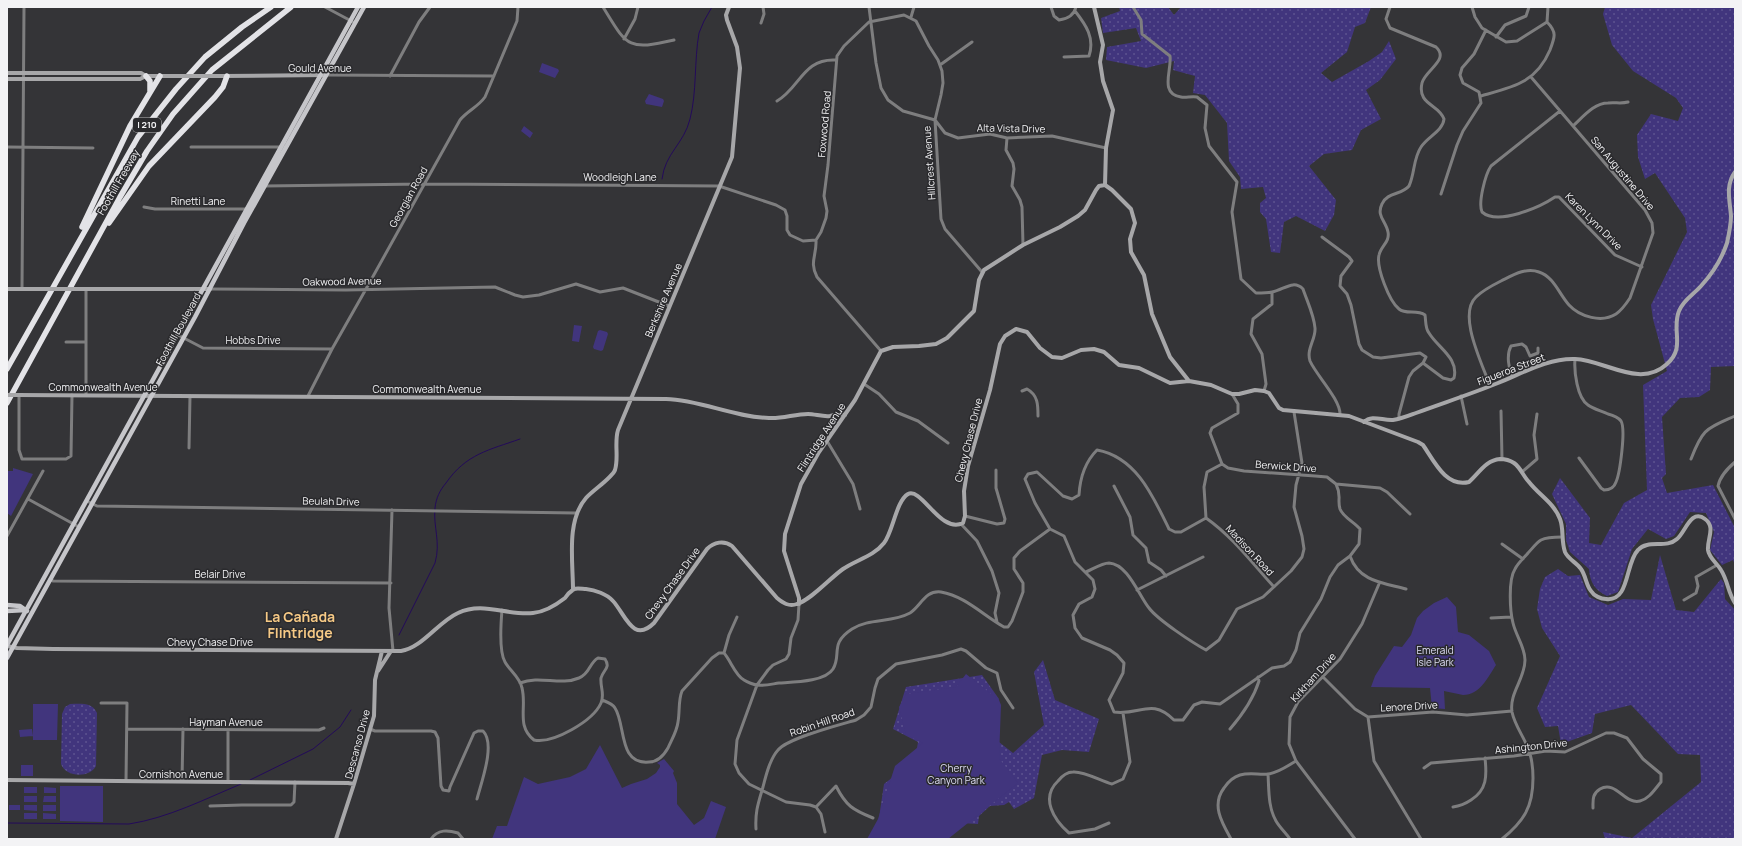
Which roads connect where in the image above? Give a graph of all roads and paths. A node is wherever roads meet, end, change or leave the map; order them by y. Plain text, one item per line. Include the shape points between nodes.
1 (24, 7) edge
2 (271, 7) edge
3 (292, 7) edge
4 (325, 7) edge
5 (358, 7) edge
6 (364, 7) edge
7 (430, 7) edge
8 (518, 7) edge
9 (602, 7) edge
10 (729, 7) edge
11 (763, 7) edge
12 (869, 7) edge
13 (914, 7) edge
14 (1051, 7) edge
15 (1076, 7) edge
16 (1094, 7) edge
17 (1133, 7) edge
18 (1390, 7) edge
19 (1472, 7) edge
20 (1529, 7) edge
21 (1548, 7) edge
22 (637, 8) edge
23 (1075, 11) junction
24 (911, 17) junction
25 (350, 20) junction
26 (872, 22) junction
27 (1547, 22) junction
28 (355, 23) junction
29 (761, 23) dead end
30 (1486, 30) junction
31 (1496, 37) junction
32 (624, 39) junction
33 (674, 40) dead end
34 (972, 42) dead end
35 (1064, 57) dead end
36 (836, 60) junction
37 (940, 65) junction
38 (7, 73) edge
39 (23, 73) junction
40 (320, 75) junction
41 (326, 75) junction
42 (146, 76) junction
43 (160, 76) junction
44 (224, 76) junction
45 (390, 76) junction
46 (494, 76) junction
47 (1532, 77) junction
48 (7, 79) edge
49 (23, 79) junction
50 (150, 93) junction
51 (1481, 96) junction
52 (777, 100) dead end
53 (1628, 102) dead end
54 (1560, 111) junction
55 (935, 120) junction
56 (1573, 126) junction
57 (1008, 138) junction
58 (7, 147) edge
59 (23, 147) junction
60 (191, 147) dead end
61 (287, 147) junction
62 (93, 148) dead end
63 (280, 148) junction
64 (1106, 148) junction
65 (1735, 172) edge
66 (259, 184) junction
67 (424, 184) junction
68 (1105, 185) junction
69 (265, 186) junction
70 (719, 186) junction
71 (1442, 194) dead end
72 (144, 207) dead end
73 (246, 208) junction
74 (252, 210) junction
75 (1322, 237) dead end
76 (816, 240) junction
77 (1022, 245) junction
78 (90, 252) junction
79 (1642, 267) junction
80 (982, 272) junction
81 (60, 274) junction
82 (7, 289) edge
83 (22, 289) junction
84 (83, 289) junction
85 (203, 289) junction
86 (210, 289) junction
87 (366, 289) junction
88 (1272, 292) junction
89 (669, 306) junction
90 (178, 335) junction
91 (184, 338) junction
92 (66, 342) dead end
93 (86, 342) junction
94 (332, 348) junction
95 (1538, 348) dead end
96 (881, 351) junction
97 (1575, 359) junction
98 (1423, 363) junction
99 (7, 369) edge
100 (1184, 372) junction
101 (1512, 377) junction
102 (1189, 381) junction
103 (1179, 382) junction
104 (864, 384) junction
105 (1490, 386) junction
106 (1022, 390) dead end
107 (1264, 391) junction
108 (1232, 394) junction
109 (14, 395) edge
110 (72, 395) junction
111 (145, 395) junction
112 (151, 395) junction
113 (86, 396) junction
114 (190, 396) junction
115 (308, 396) junction
116 (1461, 396) junction
117 (630, 399) junction
118 (7, 404) edge
119 (1501, 411) dead end
120 (1294, 412) junction
121 (1537, 414) dead end
122 (845, 415) junction
123 (1340, 415) junction
124 (1038, 416) dead end
125 (1735, 416) edge
126 (1399, 419) junction
127 (1364, 422) junction
128 (1467, 424) dead end
129 (827, 441) junction
130 (948, 442) dead end
131 (189, 448) dead end
132 (1580, 458) dead end
133 (1502, 459) junction
134 (1691, 459) dead end
135 (1735, 462) edge
136 (1222, 464) junction
137 (996, 470) dead end
138 (43, 471) dead end
139 (1522, 472) junction
140 (1300, 474) junction
141 (1336, 484) junction
142 (1114, 486) dead end
143 (28, 499) junction
144 (87, 501) junction
145 (92, 504) junction
146 (860, 509) dead end
147 (392, 510) junction
148 (576, 513) junction
149 (1410, 514) dead end
150 (965, 516) junction
151 (1206, 518) junction
152 (1735, 519) edge
153 (961, 524) junction
154 (76, 525) junction
155 (1050, 529) junction
156 (7, 536) edge
157 (1562, 537) junction
158 (1502, 544) dead end
159 (1350, 556) junction
160 (1203, 558) dead end
161 (1523, 559) junction
162 (1717, 565) junction
163 (1086, 572) junction
164 (1166, 576) junction
165 (47, 578) junction
166 (391, 583) junction
167 (1379, 584) junction
168 (1274, 587) junction
169 (573, 590) junction
170 (1137, 590) junction
171 (1406, 590) dead end
172 (1684, 600) dead end
173 (1735, 603) edge
174 (799, 604) junction
175 (7, 605) edge
176 (26, 610) junction
177 (502, 610) junction
178 (7, 611) edge
179 (32, 612) junction
180 (737, 617) dead end
181 (1491, 618) dead end
182 (1511, 618) junction
183 (997, 623) junction
184 (7, 645) edge
185 (13, 648) junction
186 (382, 651) junction
187 (392, 651) junction
188 (724, 654) junction
189 (7, 658) edge
190 (378, 671) junction
191 (1258, 677) junction
192 (1323, 677) junction
193 (520, 683) junction
194 (757, 685) junction
195 (602, 700) junction
196 (101, 703) dead end
197 (1013, 708) dead end
198 (1512, 711) junction
199 (1123, 713) junction
200 (1368, 717) junction
201 (324, 728) dead end
202 (127, 729) junction
203 (183, 729) junction
204 (370, 729) junction
205 (1230, 729) dead end
206 (228, 730) junction
207 (1530, 753) junction
208 (1486, 758) junction
209 (1296, 761) junction
210 (1424, 768) dead end
211 (1268, 774) junction
212 (7, 780) edge
213 (126, 781) junction
214 (182, 781) junction
215 (228, 782) junction
216 (295, 782) junction
217 (354, 784) junction
218 (762, 791) junction
219 (477, 799) dead end
220 (210, 806) dead end
221 (816, 807) junction
222 (1453, 807) dead end
223 (1593, 808) dead end
224 (873, 818) dead end
225 (1109, 824) dead end
226 (756, 829) dead end
227 (825, 832) dead end
228 (1069, 833) junction
229 (336, 839) edge
230 (431, 839) edge
231 (463, 839) edge
232 (1069, 839) edge
233 (1230, 839) edge
234 (1290, 839) edge
235 (1355, 839) edge
236 (1421, 839) edge
237 (1502, 839) edge

1 - 39 street
2 - 81 highway, Foothill Freeway / I 210 via 205,57 142,131
3 - 78 highway, Foothill Freeway / I 210 via 212,70 174,114 147,151
4 - 25 street
5 - 25 main road, Foothill Boulevard
6 - 28 main road, Foothill Boulevard
7 - 45 street
8 - 46 street, Georgian Road via 517,21
9 - 32 street
10 - 70 street, Berkshire Avenue via 726,15 737,47 740,68 734,148
11 - 29 street
12 - 26 street
13 - 24 street
14 - 23 street via 1054,16 1060,20 1067,19
15 - 23 street
16 - 64 street via 1103,45 1100,62 1103,82 1113,110
17 - 88 street via 1141,20 1142,34 1170,56 1168,88 1179,97 1197,97 1206,106 1205,128 1209,146 1237,182 1232,212 1241,279 1256,293
18 - 98 street via 1386,19 1390,28 1436,47 1441,56 1425,75 1421,88 1425,100 1443,116 1443,123 1419,151 1409,186 1387,197 1380,211 1380,217 1388,232 1387,242 1379,256 1384,281 1399,309 1425,315 1429,333 1449,355 1454,365 1454,378 1444,378
19 - 30 street via 1477,21
20 - 31 street via 1526,16 1505,25
21 - 27 street
22 - 32 street
23 - 35 street via 1089,30 1091,52 1089,56
24 - 26 street via 904,15
24 - 37 street, Hillcrest Avenue via 916,21
25 - 28 street
25 - 40 main road, Foothill Boulevard
26 - 36 street via 866,24 844,46
26 - 55 street via 881,88 888,100 903,111
27 - 31 street via 1517,41 1506,42
27 - 47 street via 1554,31 1555,39 1543,66
28 - 41 main road, Foothill Boulevard
30 - 31 street
30 - 51 street via 1460,75 1463,83 1477,90
32 - 33 street via 632,44 646,46
34 - 37 street
36 - 52 street via 814,65
36 - 76 street, Foxwood Road via 837,74 824,196 827,211
37 - 55 street, Hillcrest Avenue via 943,83
38 - 39 street, Gould Avenue
39 - 42 street, Gould Avenue via 141,73
39 - 49 street
40 - 41 street, Gould Avenue
40 - 44 street, Gould Avenue
40 - 63 main road, Foothill Boulevard
41 - 45 street, Gould Avenue
41 - 61 main road, Foothill Boulevard
42 - 43 street, Gould Avenue
42 - 49 street, Gould Avenue via 140,79
42 - 50 highway
43 - 44 street, Gould Avenue, bridge
43 - 50 highway
44 - 78 highway via 223,87 149,166
45 - 46 street, Gould Avenue
46 - 67 street, Georgian Road via 480,104 465,113 460,120
47 - 51 street via 1517,85
47 - 54 street, San Augustine Drive
48 - 49 street, Gould Avenue
49 - 59 street
50 - 81 highway via 116,154
51 - 71 street via 1480,107 1463,131 1457,145
53 - 56 street via 1599,105
54 - 56 street, San Augustine Drive
54 - 79 street, Karen Lynn Drive via 1491,166 1481,200 1482,212 1488,216 1515,215 1559,197 1615,255
55 - 57 street, Alta Vista Drive via 951,137 990,134
55 - 80 street, Hillcrest Avenue via 941,218 945,228
56 - 79 street, San Augustine Drive via 1646,210 1653,233
57 - 64 street, Alta Vista Drive via 1052,136
57 - 77 street via 1006,150 1014,169 1012,186 1022,207
58 - 59 street
59 - 62 street
59 - 83 street
60 - 63 street
61 - 63 street
61 - 69 main road, Foothill Boulevard
63 - 66 main road, Foothill Boulevard
64 - 68 street
65 - 97 street, Figueroa Street via 1729,184 1731,217 1726,245 1722,256 1701,287 1679,310 1677,349 1672,358 1660,370 1644,374 1633,374
66 - 69 street, Woodleigh Lane
66 - 73 main road, Foothill Boulevard
67 - 69 street, Woodleigh Lane
67 - 70 street, Woodleigh Lane
67 - 87 street, Georgian Road
68 - 77 street via 1099,186 1085,210 1078,216 1060,228
68 - 100 street via 1131,209 1135,223 1130,239 1131,252 1144,275 1149,305 1158,333 1170,357
69 - 74 main road, Foothill Boulevard
70 - 76 street, Woodleigh Lane via 785,210 790,235 803,241
70 - 89 street, Berkshire Avenue
72 - 73 street, Rinetti Lane
73 - 74 street, Rinetti Lane
73 - 85 main road, Foothill Boulevard
74 - 86 main road, Foothill Boulevard
75 - 98 street via 1352,261 1341,276 1340,286 1347,294 1351,305 1362,350 1373,357 1381,358 1420,353 1426,357
76 - 96 street via 812,263 817,277
77 - 80 street
78 - 109 highway, Foothill Freeway / I 210
79 - 105 street, San Augustine Drive via 1625,306 1606,318 1576,312 1548,277 1538,271 1517,272 1475,298 1469,308 1469,325
80 - 96 street via 974,311 947,338 929,345 893,347
81 - 99 highway, Foothill Freeway / I 210
82 - 83 street, Oakwood Avenue
83 - 84 street, Oakwood Avenue, bridge
84 - 85 street, Oakwood Avenue
84 - 93 street
85 - 86 street, Oakwood Avenue
85 - 90 main road, Foothill Boulevard
86 - 87 street, Oakwood Avenue
86 - 91 main road, Foothill Boulevard
87 - 89 street, Oakwood Avenue via 495,287 523,297 540,295 576,284 600,292 623,288
87 - 94 street, Georgian Road
88 - 107 street via 1272,304 1253,319 1251,334 1262,354 1266,384
88 - 123 street via 1292,285 1299,285 1303,289 1316,330 1309,350 1310,361 1335,401
89 - 117 street, Berkshire Avenue
90 - 91 street, Hobbs Drive
90 - 111 main road, Foothill Boulevard
91 - 94 street, Hobbs Drive via 203,348
91 - 112 main road, Foothill Boulevard
92 - 93 street
93 - 113 street
94 - 115 street, Georgian Road
95 - 101 street via 1538,353 1530,356 1522,344 1511,346 1508,356
96 - 104 street, Flintridge Avenue
97 - 101 street, Figueroa Street via 1547,362
97 - 132 street via 1577,383 1587,405 1615,416 1621,421 1624,429 1618,475 1612,488 1601,488
98 - 126 street via 1413,370 1409,377
100 - 102 street
100 - 103 street
101 - 105 street, Figueroa Street
102 - 103 street, Chevy Chase Drive
102 - 108 street, Chevy Chase Drive via 1211,385
103 - 150 street, Chevy Chase Drive via 1164,381 1139,368 1119,365 1104,352 1094,349 1082,350 1062,358 1052,356 1040,348 1027,332 1012,331 1000,344 972,452 964,491
104 - 122 street, Flintridge Avenue
104 - 130 street via 879,394 896,412 918,421
105 - 116 street, Figueroa Street
106 - 124 street via 1027,389 1034,393 1038,404
107 - 108 street
107 - 120 street via 1279,408
108 - 136 street via 1238,404 1238,413 1212,428 1210,433
109 - 110 street, Commonwealth Avenue
109 - 110 street via 22,458 66,459 72,454
109 - 118 highway, Foothill Freeway
110 - 113 street, Commonwealth Avenue
111 - 112 street, Commonwealth Avenue
111 - 113 street, Commonwealth Avenue
111 - 144 main road, Foothill Boulevard
112 - 114 street, Commonwealth Avenue
112 - 145 main road, Foothill Boulevard
114 - 115 street, Commonwealth Avenue
114 - 131 street
115 - 117 street, Commonwealth Avenue
116 - 126 street, Figueroa Street
116 - 128 street
117 - 122 street, Commonwealth Avenue via 674,399 748,417
117 - 148 street, Berkshire Avenue via 617,434 615,470 591,492
119 - 133 street
120 - 123 street
120 - 140 street via 1302,463
121 - 139 street via 1534,436 1536,460
122 - 129 street, Flintridge Avenue
123 - 127 street
125 - 134 street via 1704,432
126 - 127 street, Figueroa Street via 1389,421 1373,418
127 - 133 street via 1423,445 1446,476 1453,481 1469,482 1487,464
129 - 146 street via 853,484
129 - 174 street, Flintridge Avenue via 801,484 785,534 784,551
133 - 139 street via 1514,463
135 - 152 street via 1719,480 1718,486
136 - 140 street, Berwick Drive via 1244,471
136 - 151 street via 1207,472 1204,486
137 - 150 street via 996,488 1004,523 997,524
138 - 143 street
139 - 157 street via 1530,484 1556,510
140 - 141 street, Berwick Drive via 1327,477
140 - 168 street via 1294,507 1304,549 1302,557
141 - 149 street, Berwick Drive via 1380,488
141 - 159 street via 1340,492 1340,509 1344,516 1360,529 1358,544
142 - 164 street via 1130,518 1133,535 1146,548 1149,562
143 - 154 street
143 - 156 street
144 - 145 street, Beulah Drive
144 - 154 main road, Foothill Boulevard
145 - 147 street, Beulah Drive
145 - 154 main road, Foothill Boulevard
147 - 148 street, Beulah Drive
147 - 166 street
148 - 169 street, Berkshire Avenue via 573,530
150 - 153 street, Chevy Chase Drive
151 - 155 street via 1181,532 1175,532 1169,528 1149,489 1125,461 1110,452 1097,450 1085,467 1079,495 1072,499 1063,496 1037,472 1028,474 1025,479
151 - 168 street, Madison Road via 1240,548
153 - 174 street via 952,524 936,515 919,495 908,494 901,503 888,538 883,544 843,569
153 - 183 street via 976,541 992,571 999,593 995,613
154 - 165 main road, Foothill Boulevard
155 - 163 street via 1064,536 1075,562
155 - 183 street via 1014,558 1014,569 1023,583 1023,592 1008,627
157 - 161 street via 1542,540
157 - 162 street via 1566,554 1582,570 1591,592 1604,599 1614,599 1620,595 1638,550 1643,546 1667,544 1678,539 1695,517 1702,517 1709,524 1708,552
158 - 161 street
159 - 167 street via 1364,575
159 - 191 street via 1338,565 1330,577 1321,599 1300,633 1290,662 1272,668
160 - 164 street
161 - 182 street via 1512,576
162 - 172 street via 1696,577 1696,593
162 - 173 street via 1727,581
163 - 170 street via 1109,563 1118,566 1129,575
163 - 199 street via 1093,580 1095,589 1092,597 1079,604 1073,615 1075,628 1082,638 1110,650 1124,663 1123,673 1109,700 1114,712
164 - 170 street
165 - 166 street, Belair Drive via 53,581
165 - 176 main road, Foothill Boulevard
165 - 179 main road, Foothill Boulevard
166 - 187 street via 389,608
167 - 171 street
167 - 192 street, Kirkham Drive via 1362,624 1340,659
168 - 170 street via 1263,597 1237,609 1219,640 1206,650 1150,609
169 - 174 street, Chevy Chase Drive via 590,589 602,593 614,602 630,625 645,630 654,622 706,549 722,542 732,546 777,598 790,605
169 - 177 street, Chevy Chase Drive via 554,606 540,612 523,614
174 - 194 street, Flintridge Avenue via 798,620 791,638 789,654 786,659 773,665
175 - 176 main road via 20,606
176 - 178 main road
176 - 179 main road
176 - 184 main road, Foothill Boulevard
177 - 187 street, Chevy Chase Drive via 478,607 466,610 450,618 415,646 407,650
177 - 193 street via 502,654
179 - 185 main road, Foothill Boulevard
180 - 188 street
181 - 182 street
182 - 198 street via 1524,649 1525,660 1514,693
183 - 194 street via 979,609 950,594 930,593 908,614 860,625 845,634 837,645 834,668 826,675 798,682
184 - 185 street, Chevy Chase Drive
185 - 186 street, Chevy Chase Drive
185 - 189 main road, Foothill Boulevard
186 - 187 street, Chevy Chase Drive
186 - 190 street, Descanso Drive
187 - 190 street
188 - 194 street via 741,678
188 - 195 street via 715,655 682,692 676,731 665,753 654,761 643,762 630,756 616,709
190 - 204 street, Descanso Drive via 375,680 375,712
191 - 199 street via 1220,704 1202,702 1194,705 1183,720 1174,720 1166,712 1155,707
191 - 205 street via 1260,681 1251,702
192 - 200 street, Lenore Drive via 1355,709
192 - 209 street, Kirkham Drive via 1298,702 1290,717 1289,744
193 - 195 street via 528,680 574,680 586,675 595,660 602,658 608,666 601,679
193 - 195 street via 523,693 523,724 534,740 544,740 572,731 581,725
194 - 218 street, Flintridge Avenue via 737,740 735,764 743,780
196 - 202 street via 127,703
197 - 218 street, Robin Hill Road via 1002,690 997,673 979,663 964,649 896,664 878,679 873,701 864,715 783,745 771,761
198 - 200 street, Lenore Drive via 1467,715 1434,712
198 - 207 street
199 - 228 street via 1130,762 1123,779 1112,784 1084,773 1073,772 1063,775 1052,786 1051,811 1059,824
200 - 236 street via 1374,761
201 - 206 street, Hayman Avenue
202 - 203 street, Hayman Avenue
202 - 213 street
203 - 206 street, Hayman Avenue
203 - 214 street
204 - 217 street, Descanso Drive
204 - 219 street via 435,732 438,738 441,786 442,790 446,791 474,733 482,731 488,738 488,748
206 - 215 street
207 - 208 street, Ashington Drive
207 - 223 street, Ashington Drive via 1568,751 1606,733 1614,733 1627,738 1643,759 1661,774 1661,782 1646,799 1634,802 1616,789 1603,788 1596,791
207 - 237 street via 1533,790 1530,803 1521,821
208 - 210 street, Ashington Drive via 1431,763
208 - 222 street via 1487,777 1482,790 1461,806
209 - 211 street
209 - 235 street, Kirkham Drive
211 - 233 street via 1240,775 1228,782 1222,791 1218,801 1219,816
211 - 234 street via 1271,809
212 - 213 street, Cornishon Avenue
213 - 214 street, Cornishon Avenue
214 - 215 street, Cornishon Avenue
215 - 216 street, Cornishon Avenue
216 - 217 street, Cornishon Avenue
216 - 220 street via 294,802 291,806
217 - 229 street, Descanso Drive
218 - 221 street, Flintridge Avenue via 786,802
218 - 226 street, Robin Hill Road via 755,815
221 - 224 street via 836,786 846,804
221 - 227 street via 821,814
225 - 228 street
228 - 232 street
230 - 231 street via 438,832 444,831 458,833

